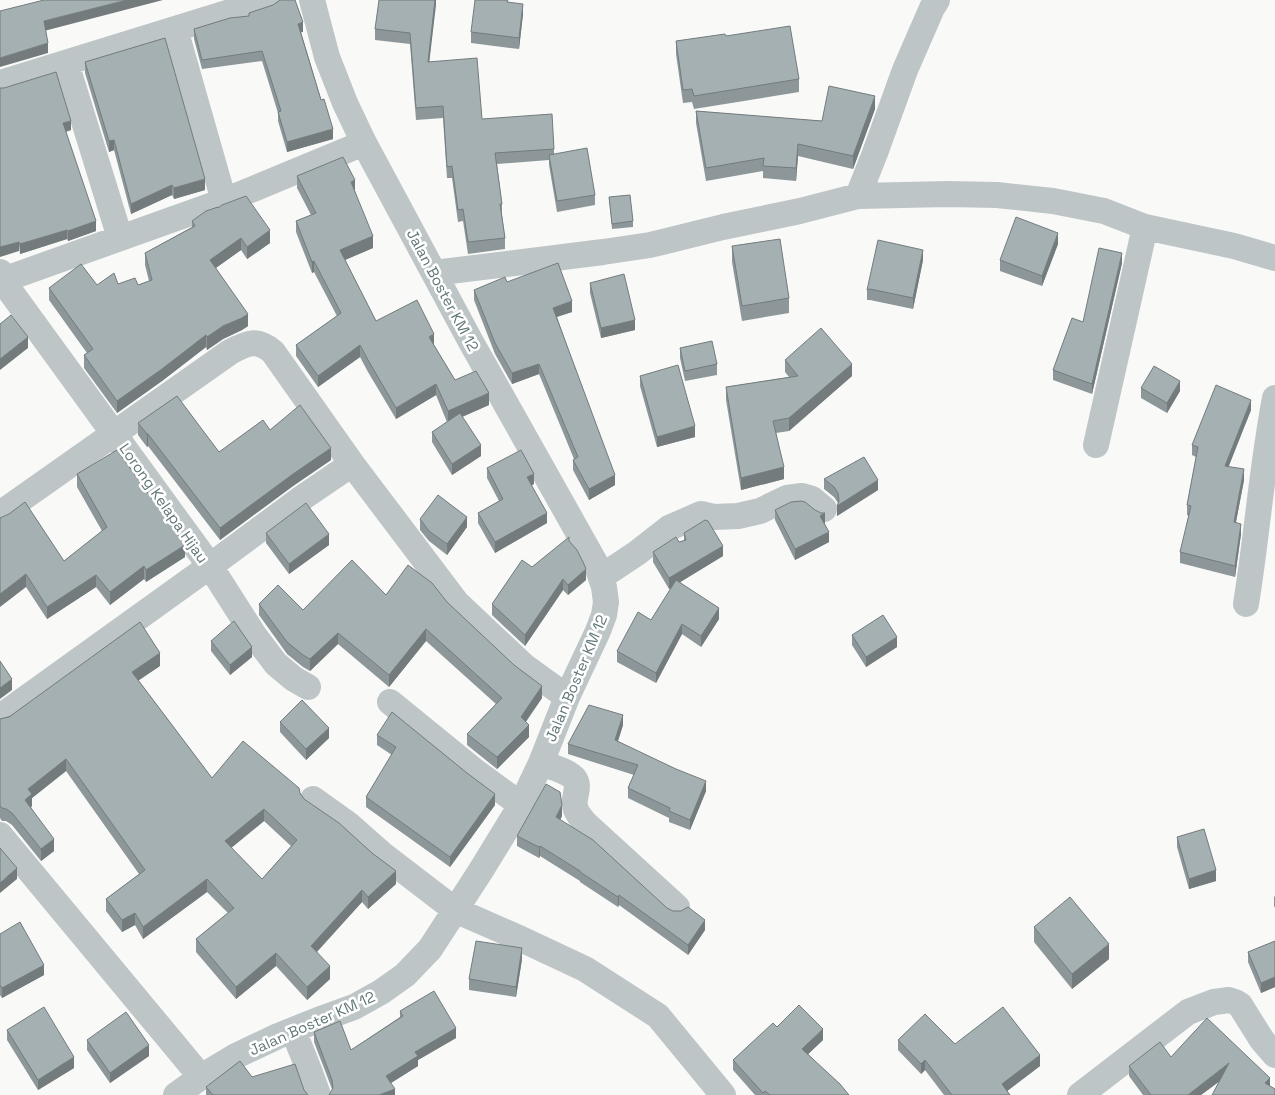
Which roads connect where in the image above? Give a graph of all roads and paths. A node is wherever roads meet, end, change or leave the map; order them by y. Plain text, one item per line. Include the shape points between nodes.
1 (269, 0) edge
2 (312, 0) edge
3 (936, 0) edge
4 (176, 30) junction
5 (66, 63) junction
6 (0, 83) edge
7 (364, 143) junction
8 (858, 196) junction
9 (224, 201) junction
10 (1145, 227) junction
11 (120, 238) junction
12 (1275, 258) edge
13 (434, 273) junction
14 (1, 278) edge
15 (1275, 398) edge
16 (114, 434) junction
17 (1096, 445) dead end
18 (352, 464) junction
19 (824, 509) dead end
20 (0, 514) edge
21 (210, 566) junction
22 (601, 577) junction
23 (1246, 604) dead end
24 (308, 687) dead end
25 (567, 697) junction
26 (390, 702) dead end
27 (0, 717) edge
28 (540, 763) junction
29 (313, 799) dead end
30 (521, 805) junction
31 (0, 835) edge
32 (677, 907) dead end
33 (456, 910) junction
34 (293, 1030) junction
35 (1275, 1055) edge
36 (201, 1078) junction
37 (176, 1095) edge
38 (318, 1095) edge
39 (723, 1095) edge
40 (1080, 1095) edge

1 - 4 street
2 - 7 street, Jalan Boster KM 12 via 344,102
3 - 8 street via 905,70
4 - 5 street
4 - 9 street
5 - 6 street
5 - 11 street
7 - 9 street
7 - 13 street, Jalan Boster KM 12
8 - 10 street via 997,195 1053,201 1104,211
8 - 13 street via 650,245
9 - 11 street
10 - 12 street
10 - 17 street
11 - 14 street
13 - 22 street, Jalan Boster KM 12
14 - 16 street, Lorong Kelapa Hijau
15 - 23 street
16 - 18 street via 230,352 249,343 259,343 273,352
16 - 20 street
16 - 21 street, Lorong Kelapa Hijau
18 - 21 street
18 - 25 street via 457,603 524,666
19 - 22 street via 812,499 802,496 738,516 701,514 669,528
21 - 24 street via 276,664
21 - 27 street, Lorong Kelapa Hijau
22 - 25 street, Jalan Boster KM 12 via 606,602 604,615
25 - 28 street, Jalan Boster KM 12
26 - 30 street
28 - 30 street, Jalan Boster KM 12
28 - 32 street via 574,778 577,787 575,808 585,823
29 - 33 street
30 - 33 street, Jalan Boster KM 12
31 - 36 street
33 - 34 street, Jalan Boster KM 12 via 430,949 405,975 354,1007
33 - 39 street via 585,969 658,1016
34 - 36 street, Jalan Boster KM 12 via 236,1056
34 - 38 street
35 - 40 street via 1240,1005 1229,1000 1214,1002 1188,1012
36 - 37 street, Jalan Boster KM 12

